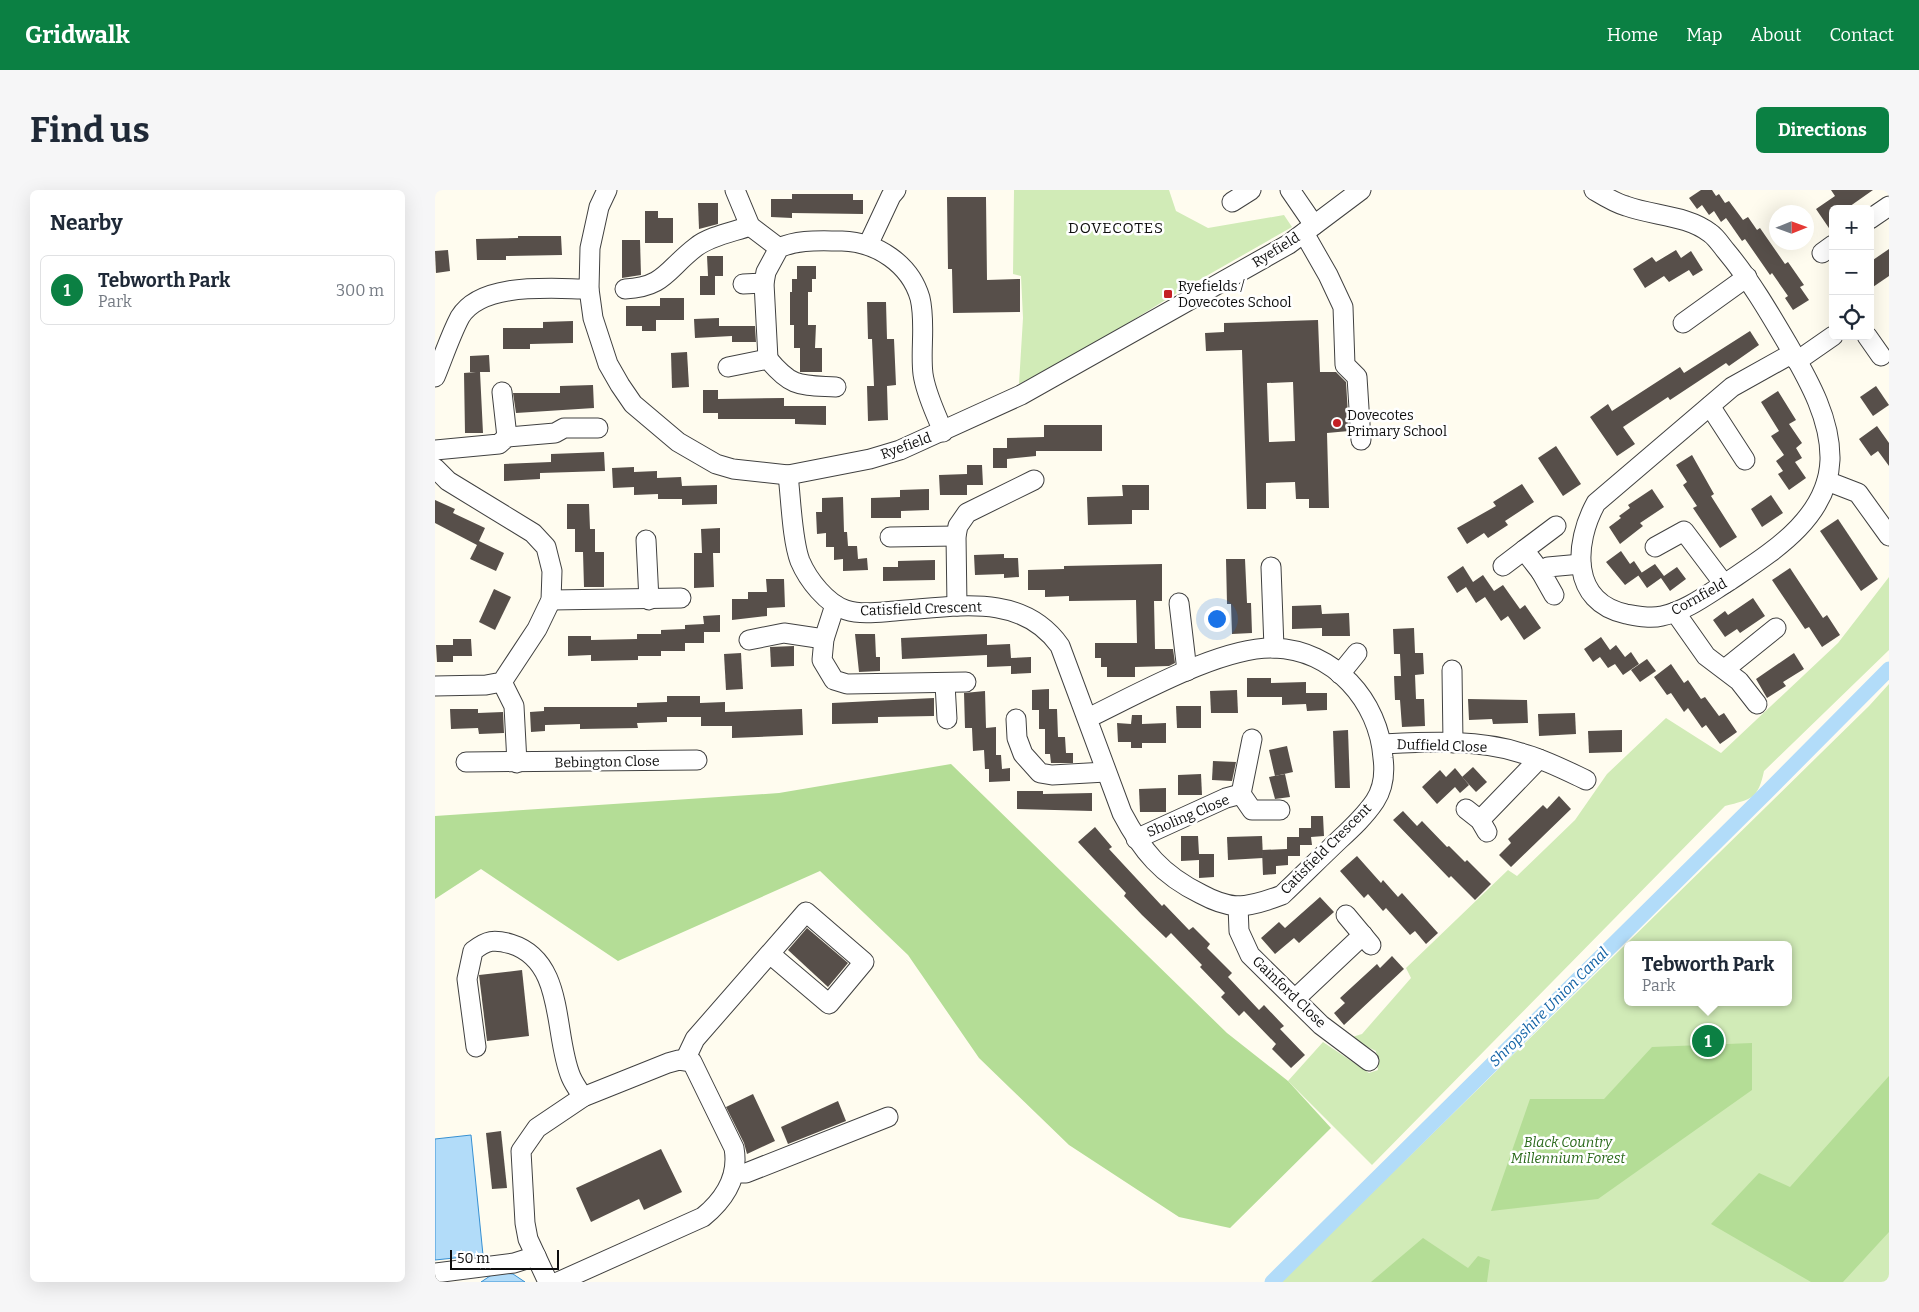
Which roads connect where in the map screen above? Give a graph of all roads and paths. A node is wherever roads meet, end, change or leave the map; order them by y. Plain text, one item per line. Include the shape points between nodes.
1 (607, 190) edge
2 (735, 190) edge
3 (896, 190) edge
4 (1251, 190) edge
5 (1290, 190) edge
6 (1361, 190) edge
7 (1594, 190) edge
8 (1232, 202) dead end
9 (1889, 206) edge
10 (1874, 216) edge
11 (750, 226) junction
12 (1309, 229) junction
13 (868, 245) junction
14 (779, 248) junction
15 (1747, 277) junction
16 (764, 283) junction
17 (743, 284) dead end
18 (589, 289) junction
19 (625, 289) dead end
20 (1683, 323) dead end
21 (1829, 338) edge
22 (1870, 340) edge
23 (1881, 356) dead end
24 (1795, 357) junction
25 (768, 359) junction
26 (728, 367) dead end
27 (435, 377) edge
28 (836, 388) dead end
29 (502, 392) dead end
30 (1710, 406) junction
31 (598, 428) dead end
32 (943, 432) junction
33 (507, 437) junction
34 (1361, 440) dead end
35 (435, 450) edge
36 (1745, 460) dead end
37 (435, 468) edge
38 (788, 475) junction
39 (1033, 480) dead end
40 (1827, 481) junction
41 (1556, 526) dead end
42 (955, 536) junction
43 (1889, 536) edge
44 (890, 538) dead end
45 (646, 540) dead end
46 (1655, 547) dead end
47 (1524, 550) junction
48 (1581, 564) junction
49 (1503, 566) dead end
50 (1271, 567) dead end
51 (1541, 572) junction
52 (1724, 584) junction
53 (1555, 595) dead end
54 (681, 598) dead end
55 (551, 600) junction
56 (649, 600) junction
57 (1179, 603) dead end
58 (835, 605) junction
59 (957, 606) junction
60 (1675, 612) junction
61 (1776, 628) dead end
62 (824, 638) junction
63 (749, 640) dead end
64 (1274, 648) junction
65 (1357, 653) dead end
66 (1725, 669) junction
67 (1452, 670) dead end
68 (1187, 671) junction
69 (1340, 674) junction
70 (502, 682) junction
71 (966, 682) dead end
72 (945, 684) junction
73 (435, 686) edge
74 (1757, 704) dead end
75 (1088, 718) junction
76 (947, 719) dead end
77 (1021, 727) dead end
78 (1252, 738) dead end
79 (1453, 743) junction
80 (1383, 744) junction
81 (697, 760) dead end
82 (1539, 760) junction
83 (466, 762) dead end
84 (517, 763) junction
85 (1106, 772) junction
86 (1586, 780) dead end
87 (1241, 794) junction
88 (1281, 810) dead end
89 (1478, 820) dead end
90 (1136, 839) junction
91 (1238, 906) junction
92 (1346, 915) dead end
93 (770, 954) junction
94 (1295, 999) junction
95 (476, 1046) dead end
96 (685, 1060) junction
97 (1369, 1061) dead end
98 (583, 1097) junction
99 (888, 1117) dead end
100 (735, 1173) junction
101 (536, 1256) junction
102 (435, 1272) edge
103 (548, 1282) edge
104 (558, 1282) edge

1 - 18 street, Ryefield via 599,207 590,248
2 - 11 street
3 - 13 street
4 - 8 street
5 - 12 street
6 - 12 street, Ryefield
7 - 15 street, Cornfield via 1625,206 1696,224 1711,234
9 - 10 street
11 - 14 street
11 - 19 street via 697,246 672,276 641,288
12 - 32 street, Ryefield via 1289,244 1104,350
12 - 34 street via 1343,307 1345,366 1357,377
13 - 14 street via 801,241
13 - 32 street via 896,261 920,299 923,376
14 - 16 street
15 - 20 street
15 - 24 street, Cornfield
16 - 17 street
16 - 25 street
18 - 27 street via 517,290 489,295 470,306 461,317
18 - 38 street, Ryefield via 593,318 609,364 633,404 678,442 715,464
21 - 24 street
22 - 23 street
24 - 30 street, Cornfield via 1732,388
24 - 40 street, Cornfield via 1815,394 1830,440
25 - 26 street
25 - 28 street via 789,381
29 - 33 street
30 - 36 street
30 - 48 street, Cornfield via 1596,503 1582,538
31 - 33 street via 564,428 555,433
32 - 38 street, Ryefield via 870,459
33 - 35 street via 499,444
37 - 55 street via 449,481 533,533 546,547 552,571
38 - 58 street, Catisfield Crescent via 800,561 822,593
39 - 42 street via 967,512
40 - 43 street via 1858,493
40 - 52 street, Cornfield via 1814,506 1783,544
41 - 47 street
42 - 44 street
42 - 59 street
45 - 56 street
46 - 52 street via 1684,531
47 - 49 street
47 - 51 street
48 - 51 street via 1548,567
48 - 60 street, Cornfield via 1585,583 1595,598 1609,608 1639,616 1660,617
50 - 64 street
51 - 53 street
52 - 60 street, Cornfield
54 - 56 street
55 - 56 street
55 - 70 street via 537,629
57 - 68 street
58 - 59 street, Catisfield Crescent via 847,611 869,613
58 - 62 street
59 - 75 street, Catisfield Crescent via 1010,609 1039,623 1051,633 1060,646
60 - 66 street via 1706,656
61 - 66 street
62 - 63 street via 784,634
62 - 72 street via 822,660 834,680 847,684
64 - 68 street, Catisfield Crescent via 1242,651
64 - 69 street, Catisfield Crescent via 1318,659
65 - 69 street
66 - 74 street
67 - 79 street
68 - 75 street, Catisfield Crescent
69 - 80 street, Catisfield Crescent via 1359,691 1373,713
70 - 73 street
70 - 84 street via 514,706
71 - 72 street
72 - 76 street
75 - 85 street, Catisfield Crescent
77 - 85 street via 1023,754 1040,773
78 - 87 street, Sholing Close
79 - 80 street, Duffield Close
79 - 82 street, Duffield Close via 1520,752
80 - 91 street, Catisfield Crescent via 1385,777 1376,800 1364,816 1283,895
81 - 84 street, Bebington Close
82 - 86 street, Duffield Close
82 - 89 street
83 - 84 street, Bebington Close
85 - 90 street, Catisfield Crescent
87 - 88 street, Sholing Close via 1252,810
87 - 90 street, Sholing Close
90 - 91 street, Catisfield Crescent via 1159,868 1187,887 1217,902
91 - 94 street, Gainford Close via 1239,931 1250,955
92 - 94 street via 1367,940
93 - 93 street via 806,912 864,962 829,1004
93 - 96 street via 695,1039
94 - 97 street, Gainford Close via 1321,1025
95 - 98 street via 467,979 473,951 485,942 501,941 522,948 534,957 549,981 571,1077
96 - 98 street via 668,1062
96 - 100 street via 692,1062 697,1069 734,1148
98 - 101 street via 537,1128 521,1152 525,1224
99 - 100 street via 746,1173
100 - 104 street via 715,1207 703,1216
101 - 102 street via 515,1263
101 - 103 street

